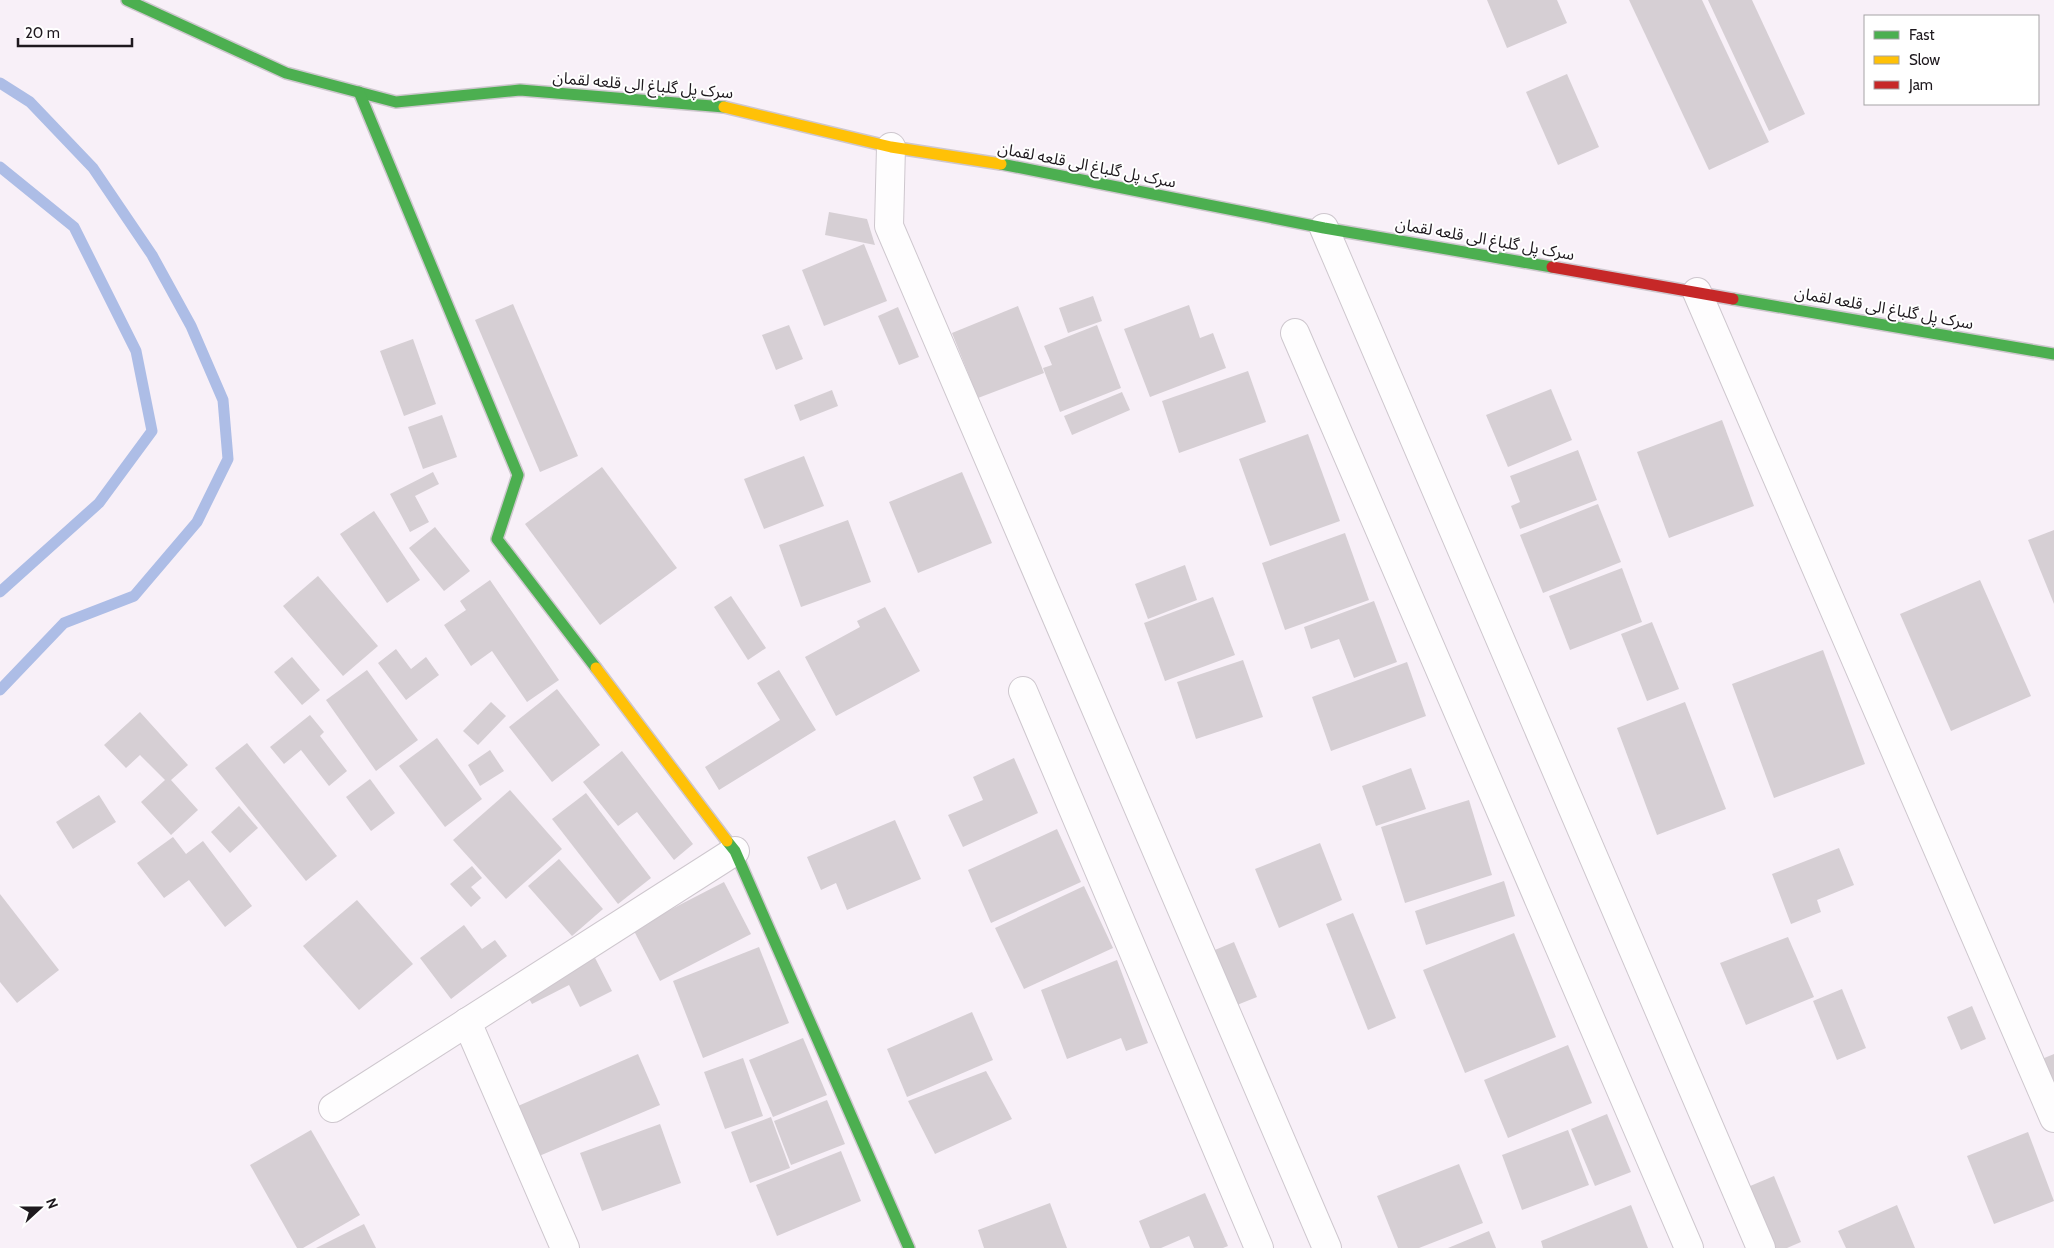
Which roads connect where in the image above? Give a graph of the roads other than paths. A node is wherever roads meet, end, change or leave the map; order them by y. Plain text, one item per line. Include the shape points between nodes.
1 (127, 0) edge
2 (359, 92) junction
3 (891, 147) junction
4 (1324, 228) junction
5 (1697, 292) junction
6 (1296, 333) dead end
7 (2054, 354) edge
8 (1023, 691) dead end
9 (734, 851) junction
10 (467, 1022) junction
11 (333, 1108) dead end
12 (2054, 1118) edge
13 (565, 1248) edge
14 (910, 1248) edge
15 (1259, 1248) edge
16 (1327, 1248) edge
17 (1689, 1248) edge
18 (1761, 1248) edge

1 - 2 street, سرک پل گلباغ الی قلعه لقمان via 286,73
2 - 3 street, سرک پل گلباغ الی قلعه لقمان via 396,102 520,90 725,107
2 - 9 street via 518,475 497,539
3 - 4 street, سرک پل گلباغ الی قلعه لقمان via 1011,166
3 - 16 street via 889,226
4 - 5 street, سرک پل گلباغ الی قلعه لقمان
4 - 18 street
5 - 7 street, سرک پل گلباغ الی قلعه لقمان
5 - 12 street
6 - 17 street
8 - 15 street
9 - 10 street
9 - 14 street
10 - 11 street
10 - 13 street

